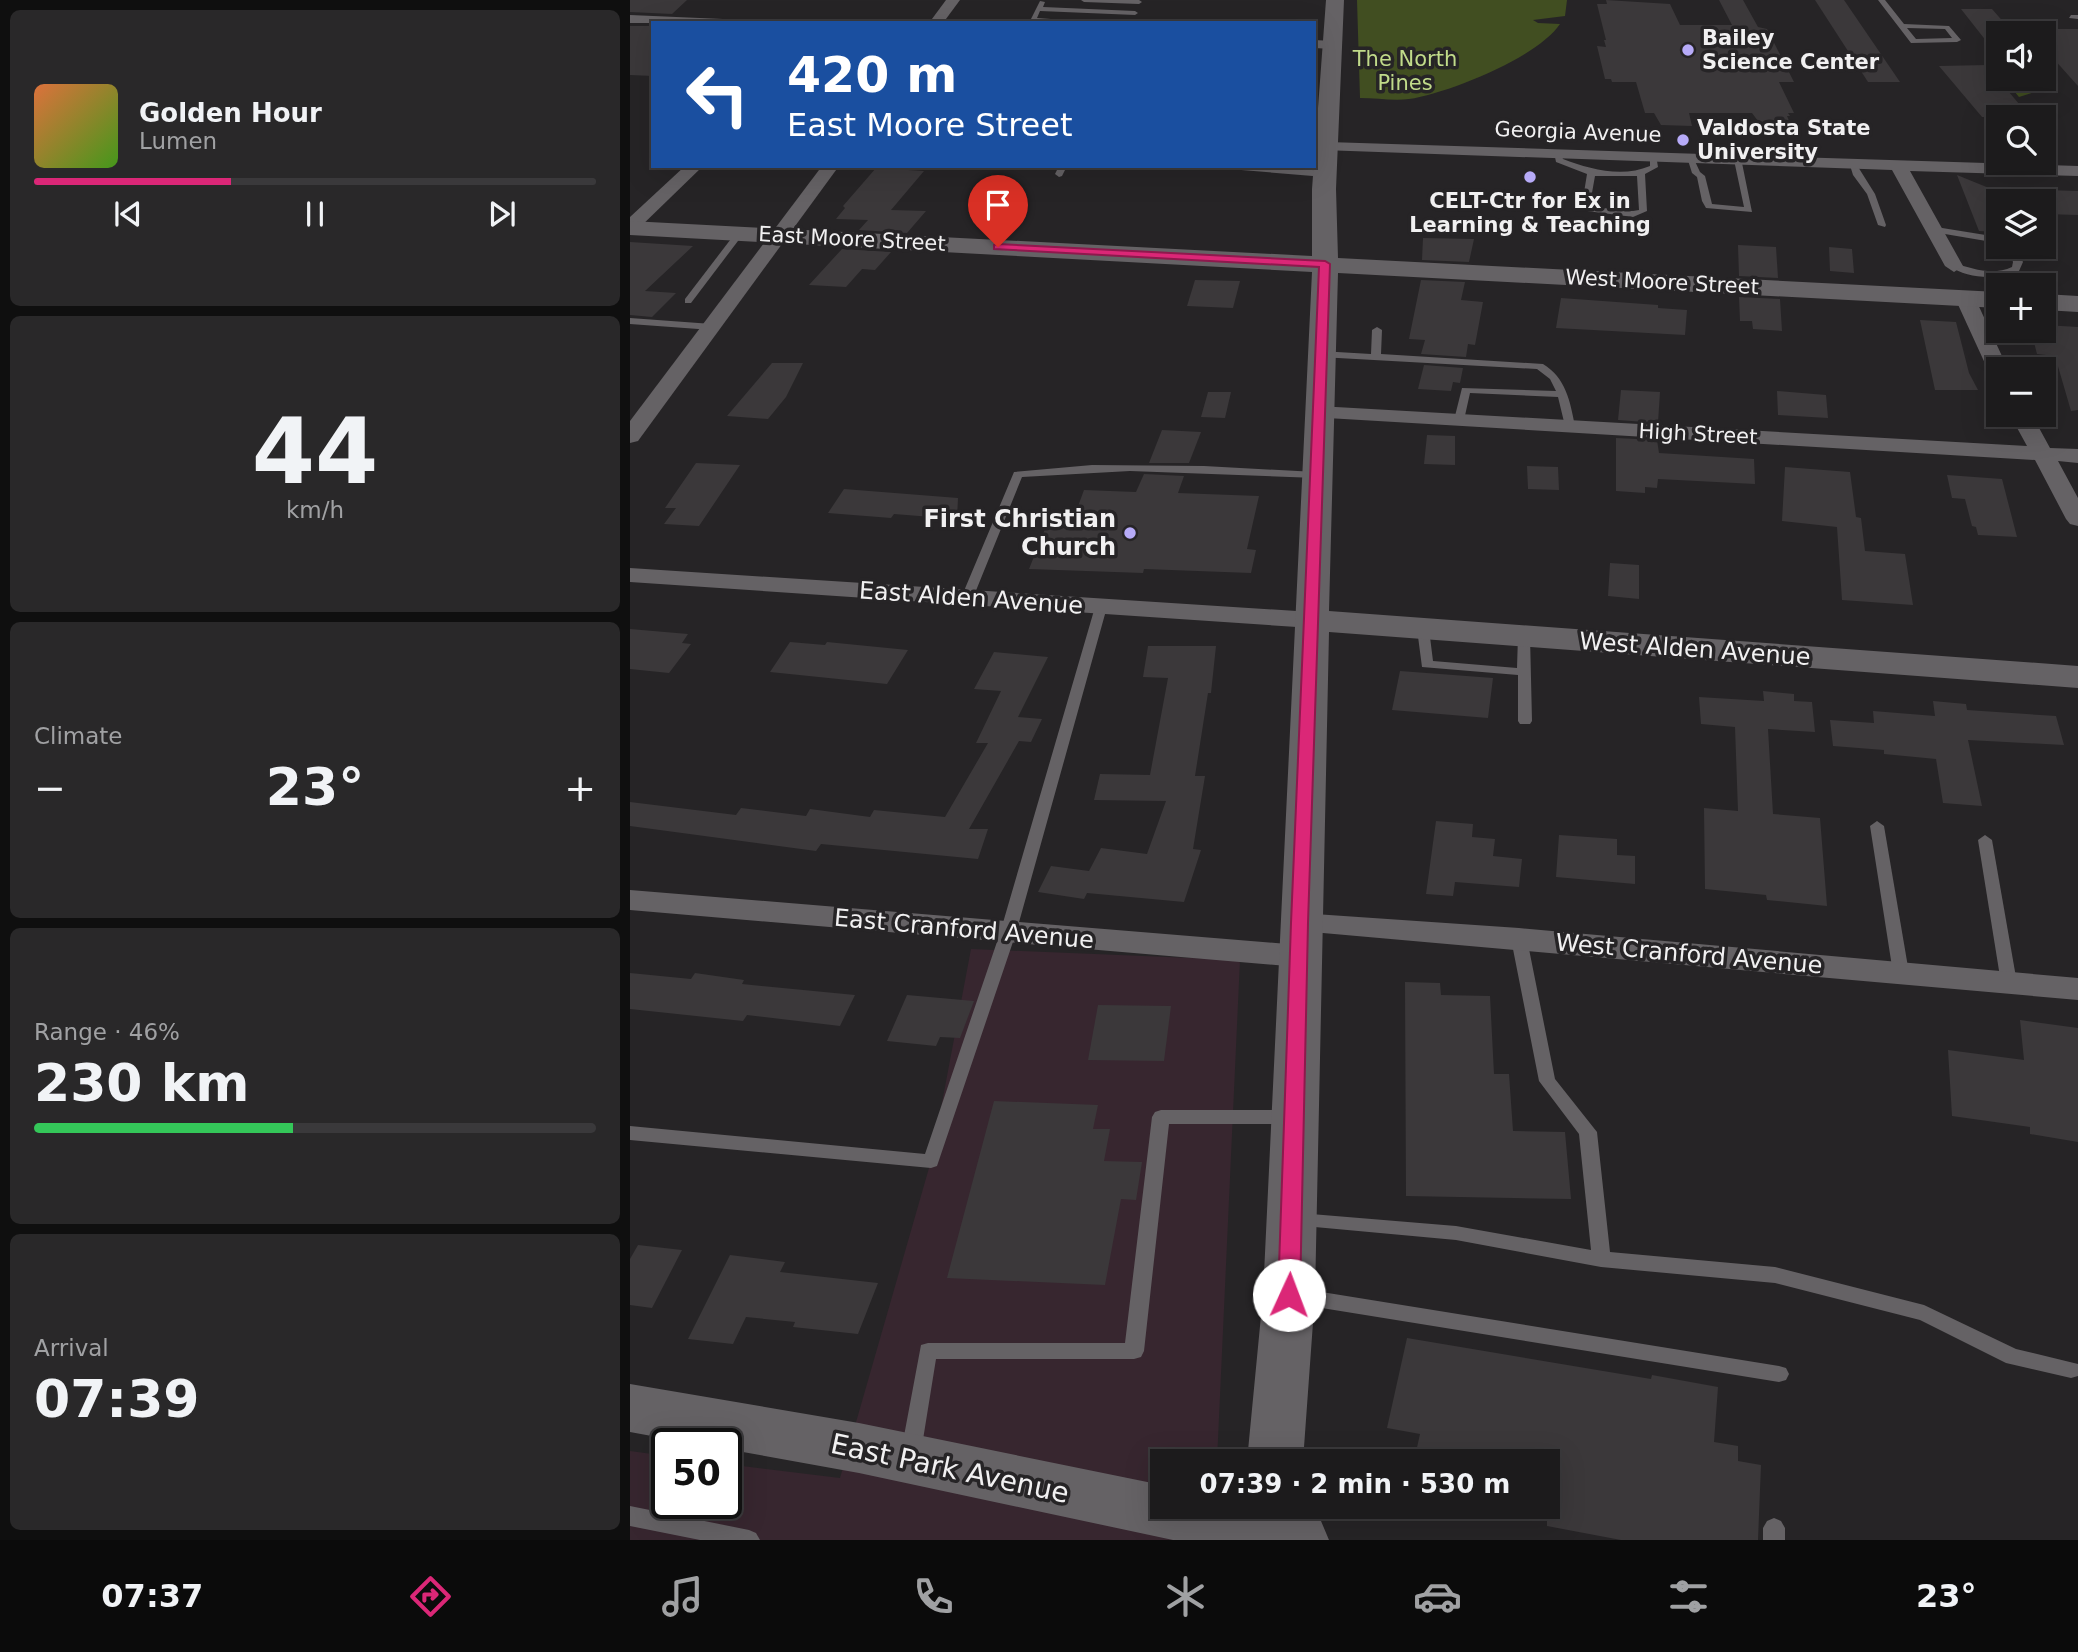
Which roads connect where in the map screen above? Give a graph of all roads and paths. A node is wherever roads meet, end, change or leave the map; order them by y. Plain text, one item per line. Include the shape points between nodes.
1 (953, 0) edge
2 (1043, 0) edge
3 (1084, 0) edge
4 (1335, 0) edge
5 (1881, 0) edge
6 (1140, 1) edge
7 (1038, 9) junction
8 (1135, 13) junction
9 (630, 19) edge
10 (676, 21) edge
11 (937, 21) edge
12 (1056, 21) edge
13 (1132, 21) edge
14 (1902, 26) junction
15 (1324, 44) edge
16 (1328, 147) junction
17 (1557, 154) junction
18 (1653, 158) junction
19 (1690, 159) junction
20 (1738, 160) junction
21 (1852, 164) junction
22 (1898, 165) junction
23 (693, 168) edge
24 (829, 168) edge
25 (1253, 168) edge
26 (2078, 171) edge
27 (1591, 173) junction
28 (1641, 173) junction
29 (1325, 174) junction
30 (1882, 225) dead end
31 (630, 228) edge
32 (1936, 230) junction
33 (740, 233) junction
34 (779, 235) junction
35 (1986, 238) edge
36 (2017, 259) edge
37 (1325, 264) junction
38 (1954, 265) joint
39 (1965, 298) junction
40 (1986, 299) edge
41 (688, 301) dead end
42 (2056, 303) edge
43 (2078, 304) edge
44 (630, 321) edge
45 (712, 327) junction
46 (1377, 330) dead end
47 (1320, 354) junction
48 (1376, 356) junction
49 (1992, 357) edge
50 (1563, 394) junction
51 (1318, 412) junction
52 (1459, 420) junction
53 (1570, 426) junction
54 (2027, 427) edge
55 (630, 436) edge
56 (2042, 455) junction
57 (2078, 456) edge
58 (1316, 475) junction
59 (2078, 519) edge
60 (630, 575) edge
61 (967, 598) junction
62 (1101, 607) junction
63 (1311, 620) junction
64 (1423, 629) junction
65 (1524, 636) junction
66 (1524, 672) junction
67 (2078, 677) edge
68 (1525, 721) dead end
69 (1877, 826) dead end
70 (1985, 840) dead end
71 (630, 901) edge
72 (1008, 933) junction
73 (1299, 939) junction
74 (1519, 939) junction
75 (1900, 973) junction
76 (2009, 983) junction
77 (2078, 989) edge
78 (1295, 1117) junction
79 (630, 1133) edge
80 (1292, 1219) junction
81 (1601, 1259) junction
82 (1289, 1295) junction
83 (2071, 1370) dead end
84 (1779, 1374) dead end
85 (633, 1416) edge
86 (1276, 1449) edge
87 (910, 1461) junction
88 (630, 1516) edge
89 (1277, 1530) edge
90 (749, 1540) edge

1 - 11 street
2 - 7 lane
3 - 6 lane
4 - 15 main road
5 - 14 lane
6 - 8 lane
7 - 8 lane
7 - 12 lane via 1032,20
8 - 13 lane
9 - 10 street
14 - 14 lane via 1947,27 1956,40 1914,41
15 - 16 main road
16 - 17 street, Georgia Avenue
16 - 29 main road
17 - 18 street, Georgia Avenue
17 - 27 lane via 1559,160
18 - 19 street, Georgia Avenue
18 - 28 lane via 1654,167
19 - 20 street, Georgia Avenue
19 - 20 lane via 1701,176 1709,206 1749,210
20 - 21 street, Georgia Avenue
21 - 22 street, Georgia Avenue
21 - 30 lane via 1871,194
22 - 26 street, Georgia Avenue
22 - 32 street
23 - 31 street
24 - 34 street
25 - 29 lane
27 - 28 lane
27 - 28 lane via 1586,205 1625,213 1643,211
29 - 37 main road
31 - 33 main road, East Moore Street
32 - 35 lane
32 - 38 street
33 - 34 main road, East Moore Street
33 - 41 lane
34 - 37 main road, East Moore Street
34 - 45 street
36 - 38 lane via 2016,269 2010,273 1968,271
37 - 39 main road, West Moore Street
37 - 47 main road
39 - 40 main road, West Moore Street
39 - 49 street
42 - 43 main road
44 - 45 lane
45 - 55 street
46 - 48 lane
47 - 48 lane
47 - 51 main road
48 - 50 lane via 1539,366 1553,372
50 - 52 lane via 1466,390
50 - 53 lane
51 - 52 street, High Street
51 - 58 main road
52 - 53 street, High Street
53 - 56 street, High Street
54 - 56 street
56 - 57 street, High Street
56 - 59 street
58 - 61 lane via 1070,468 1018,474
58 - 63 main road
60 - 61 street, East Alden Avenue
61 - 62 street, East Alden Avenue
62 - 63 street, East Alden Avenue
62 - 72 lane
63 - 64 main road, West Alden Avenue
63 - 73 main road
64 - 65 main road, West Alden Avenue
64 - 66 lane via 1427,664
65 - 66 lane
65 - 67 main road, West Alden Avenue
66 - 68 lane
69 - 75 lane
70 - 76 lane
71 - 72 street, East Cranford Avenue
72 - 73 street, East Cranford Avenue
72 - 79 lane via 931,1161
73 - 74 street, West Cranford Avenue
73 - 78 main road
74 - 75 street, West Cranford Avenue
74 - 81 lane via 1547,1081 1588,1132
75 - 76 street, West Cranford Avenue
76 - 77 street, West Cranford Avenue
78 - 80 main road
78 - 87 lane via 1161,1117 1134,1351 928,1351
80 - 81 lane via 1456,1233
80 - 82 main road
81 - 83 lane via 1775,1275 1924,1313 2013,1357
82 - 84 lane
82 - 86 main road
85 - 87 main road, East Park Avenue via 859,1448
87 - 89 main road, East Park Avenue
88 - 90 lane

